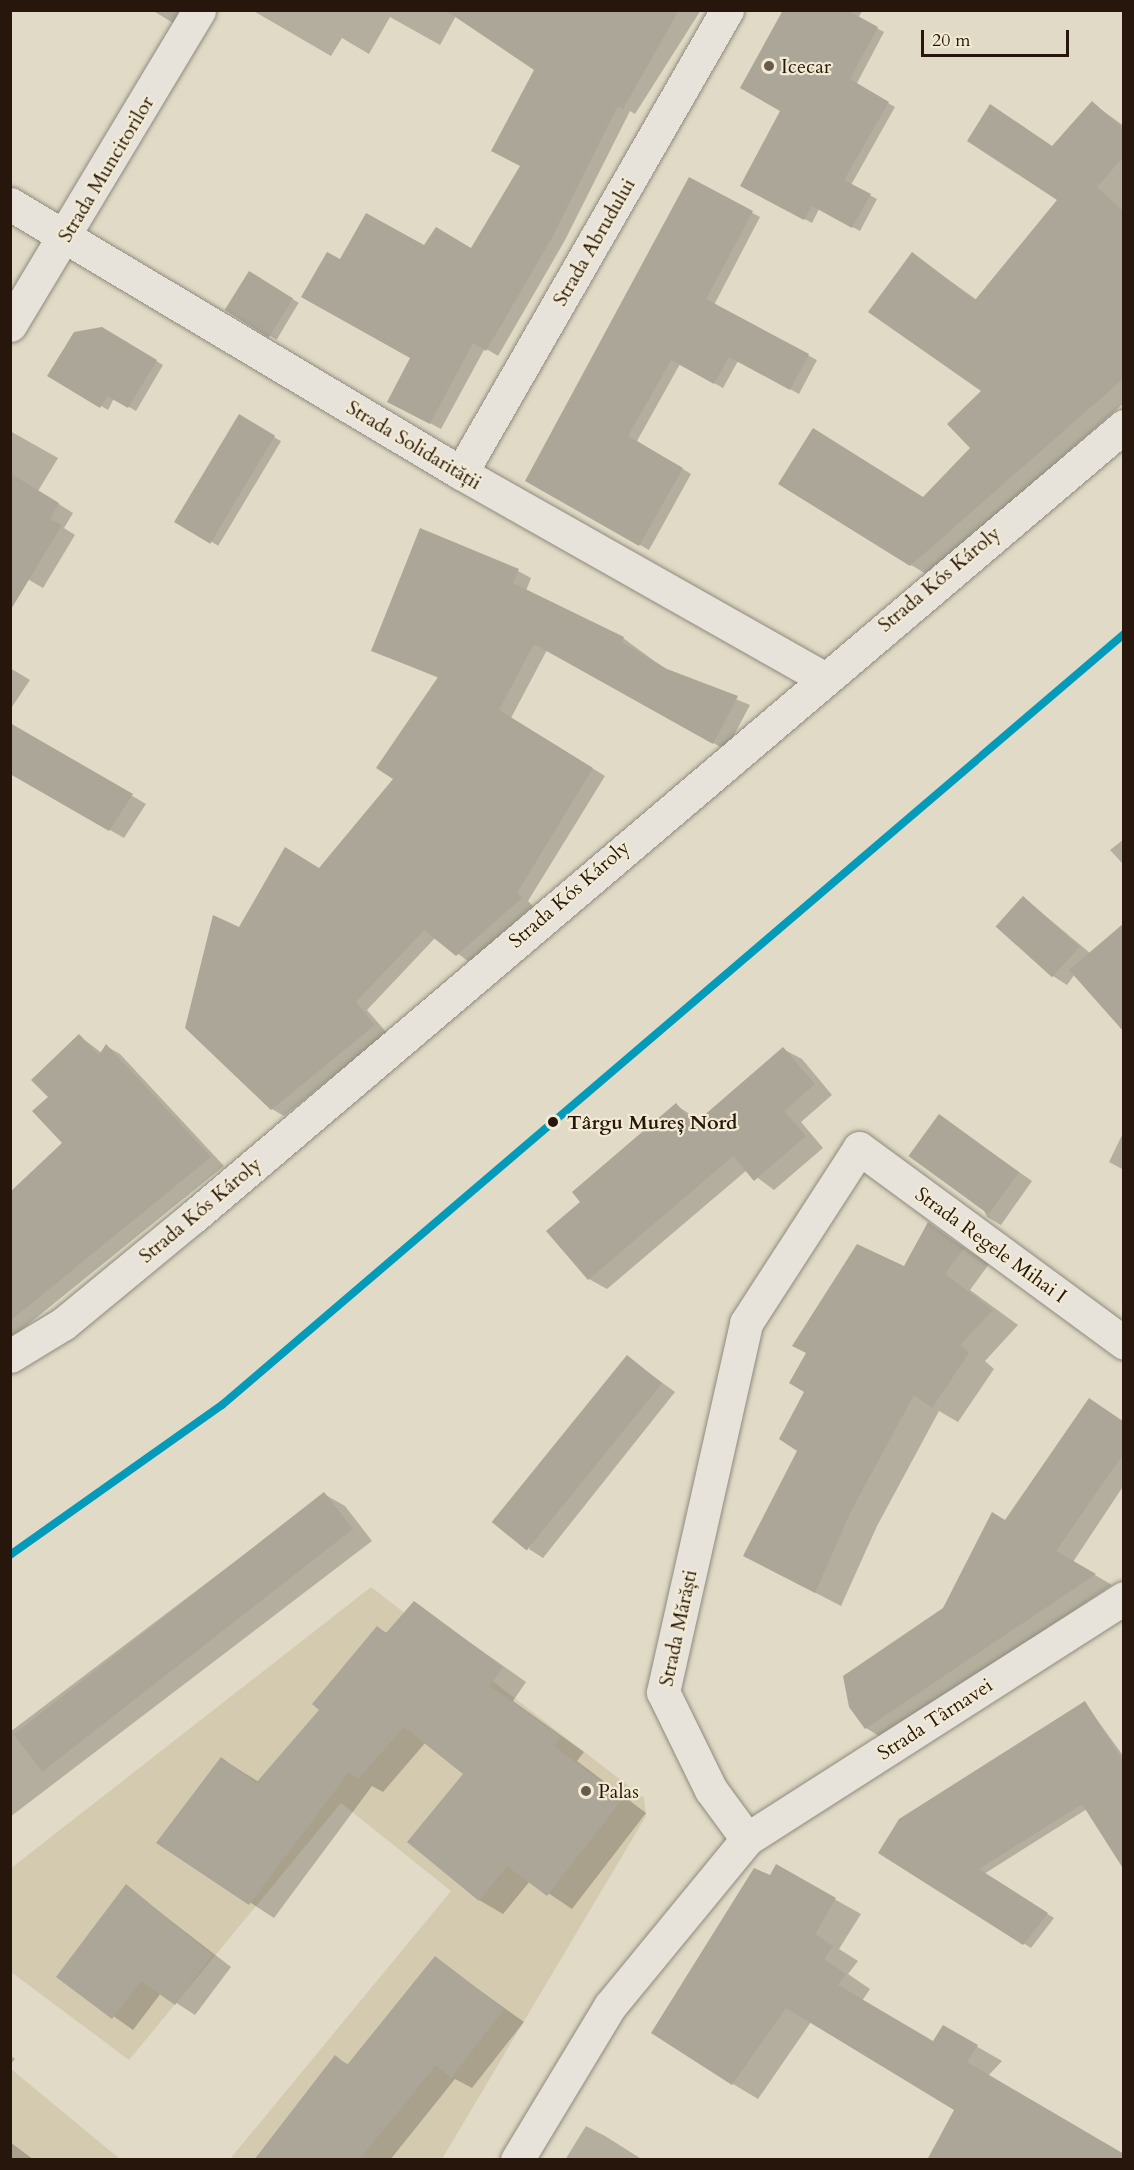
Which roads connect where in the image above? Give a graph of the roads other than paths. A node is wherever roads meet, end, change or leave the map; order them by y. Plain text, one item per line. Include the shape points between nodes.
1 (199, 10) edge
2 (727, 10) edge
3 (10, 204) edge
4 (66, 237) junction
5 (10, 325) edge
6 (1124, 426) edge
7 (462, 473) junction
8 (822, 677) junction
9 (859, 1148) joint
10 (1124, 1343) edge
11 (10, 1356) edge
12 (1124, 1598) edge
13 (747, 1839) junction
14 (517, 2160) edge

1 - 4 street, Strada Muncitorilor
2 - 7 street, Strada Abrudului
3 - 4 street, Strada Solidarității
4 - 5 street, Strada Muncitorilor
4 - 7 street, Strada Solidarității
6 - 8 street, Strada Kós Károly
7 - 8 street, Strada Solidarității
8 - 11 street, Strada Kós Károly via 184,1224 63,1324
9 - 10 street, Strada Regele Mihai I
9 - 13 street, Strada Mărăști via 746,1323 663,1692 711,1790
12 - 13 street, Strada Târnavei
13 - 14 street via 610,2006

